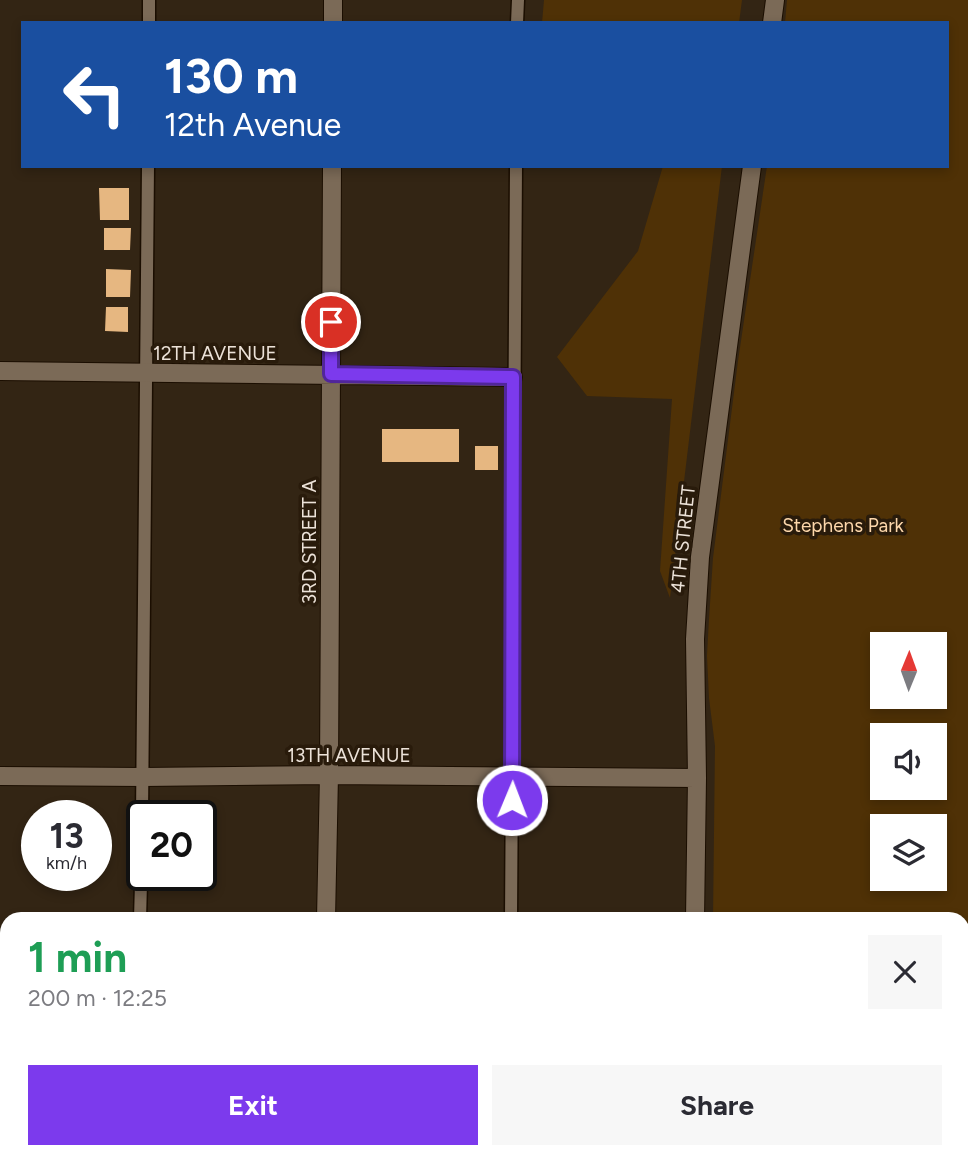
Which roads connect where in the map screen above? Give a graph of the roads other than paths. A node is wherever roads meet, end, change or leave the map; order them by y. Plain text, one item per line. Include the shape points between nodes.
1 (149, 0) edge
2 (333, 0) edge
3 (518, 0) edge
4 (775, 0) edge
5 (149, 21) edge
6 (333, 21) edge
7 (517, 21) edge
8 (772, 21) edge
9 (148, 168) edge
10 (332, 168) edge
11 (516, 168) edge
12 (752, 168) edge
13 (0, 371) edge
14 (146, 373) junction
15 (331, 374) junction
16 (513, 377) junction
17 (329, 775) junction
18 (0, 776) edge
19 (512, 776) junction
20 (143, 777) junction
21 (698, 778) junction
22 (142, 800) edge
23 (141, 891) edge
24 (141, 912) edge
25 (327, 912) edge
26 (510, 912) edge
27 (695, 912) edge

1 - 5 lane
2 - 6 street
3 - 7 lane
4 - 8 street
9 - 14 lane
10 - 15 street, 3RD STREET A
11 - 16 lane
12 - 21 street, 4TH STREET via 701,557 695,639
13 - 14 street, 12TH AVENUE
14 - 15 street, 12TH AVENUE
14 - 20 lane
15 - 16 street, 12TH AVENUE
15 - 17 street, 3RD STREET A
16 - 19 lane
17 - 19 street, 13TH AVENUE
17 - 20 street, 13TH AVENUE
17 - 25 street, 3RD STREET A
18 - 20 street, 13TH AVENUE
19 - 21 street, 13TH AVENUE
19 - 26 lane
20 - 22 lane
21 - 27 street, 4TH STREET
23 - 24 lane

